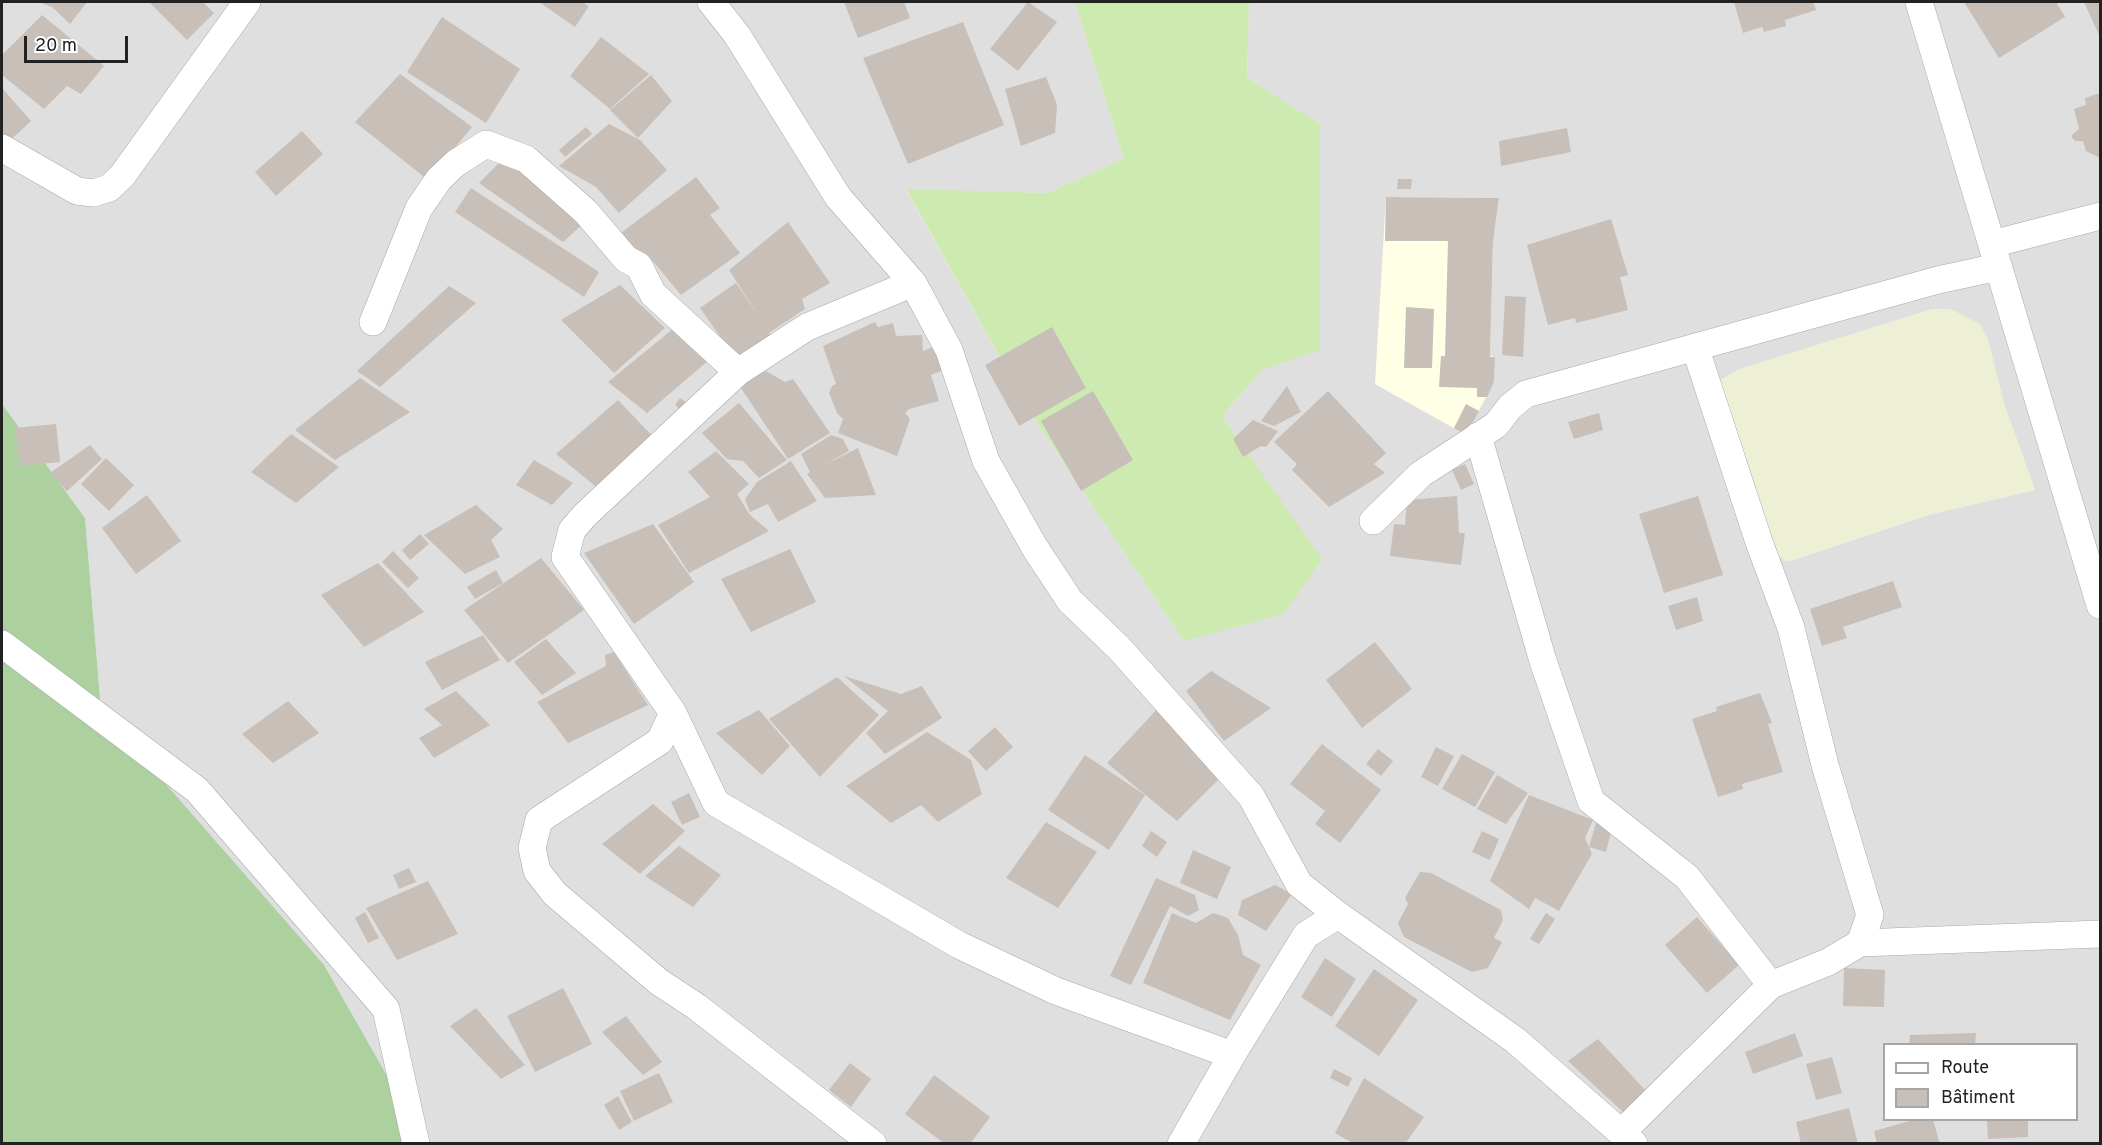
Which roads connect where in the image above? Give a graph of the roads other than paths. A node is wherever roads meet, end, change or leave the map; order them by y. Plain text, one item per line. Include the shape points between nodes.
1 (247, 2) edge
2 (711, 2) edge
3 (1919, 2) edge
4 (2, 148) edge
5 (2100, 216) edge
6 (1995, 256) junction
7 (913, 283) junction
8 (373, 322) dead end
9 (1695, 347) junction
10 (738, 372) junction
11 (1479, 436) junction
12 (1373, 522) dead end
13 (2100, 605) edge
14 (2, 644) edge
15 (673, 713) junction
16 (1338, 915) junction
17 (2100, 934) edge
18 (1860, 943) junction
19 (1771, 985) junction
20 (1232, 1055) junction
21 (1629, 1137) edge
22 (416, 1143) edge
23 (873, 1143) edge
24 (1181, 1143) edge

1 - 4 street via 122,176 109,188 93,194 76,191
2 - 7 street via 737,35 838,197
3 - 6 street
5 - 6 street
6 - 9 street via 1938,280
6 - 13 street
7 - 10 street via 807,327
7 - 16 street via 950,350 986,461 1070,601 1119,648 1251,796 1299,884
8 - 10 street via 419,208 439,179 486,144 526,159 586,212 626,259 639,266 653,294
9 - 11 street via 1526,394 1496,425
9 - 18 street via 1791,628 1825,765 1870,915
10 - 15 street via 585,515 572,530 565,557
11 - 12 street via 1421,474
11 - 19 street via 1543,662 1591,801 1687,877
14 - 22 street via 197,790 386,1009
15 - 20 street via 716,803 959,945 1056,991
15 - 23 street via 660,741 539,820 532,848 537,871 555,894 659,982
16 - 20 street via 1306,935
16 - 21 street via 1515,1040
17 - 18 street
18 - 19 street via 1828,962
19 - 21 street
20 - 24 street

